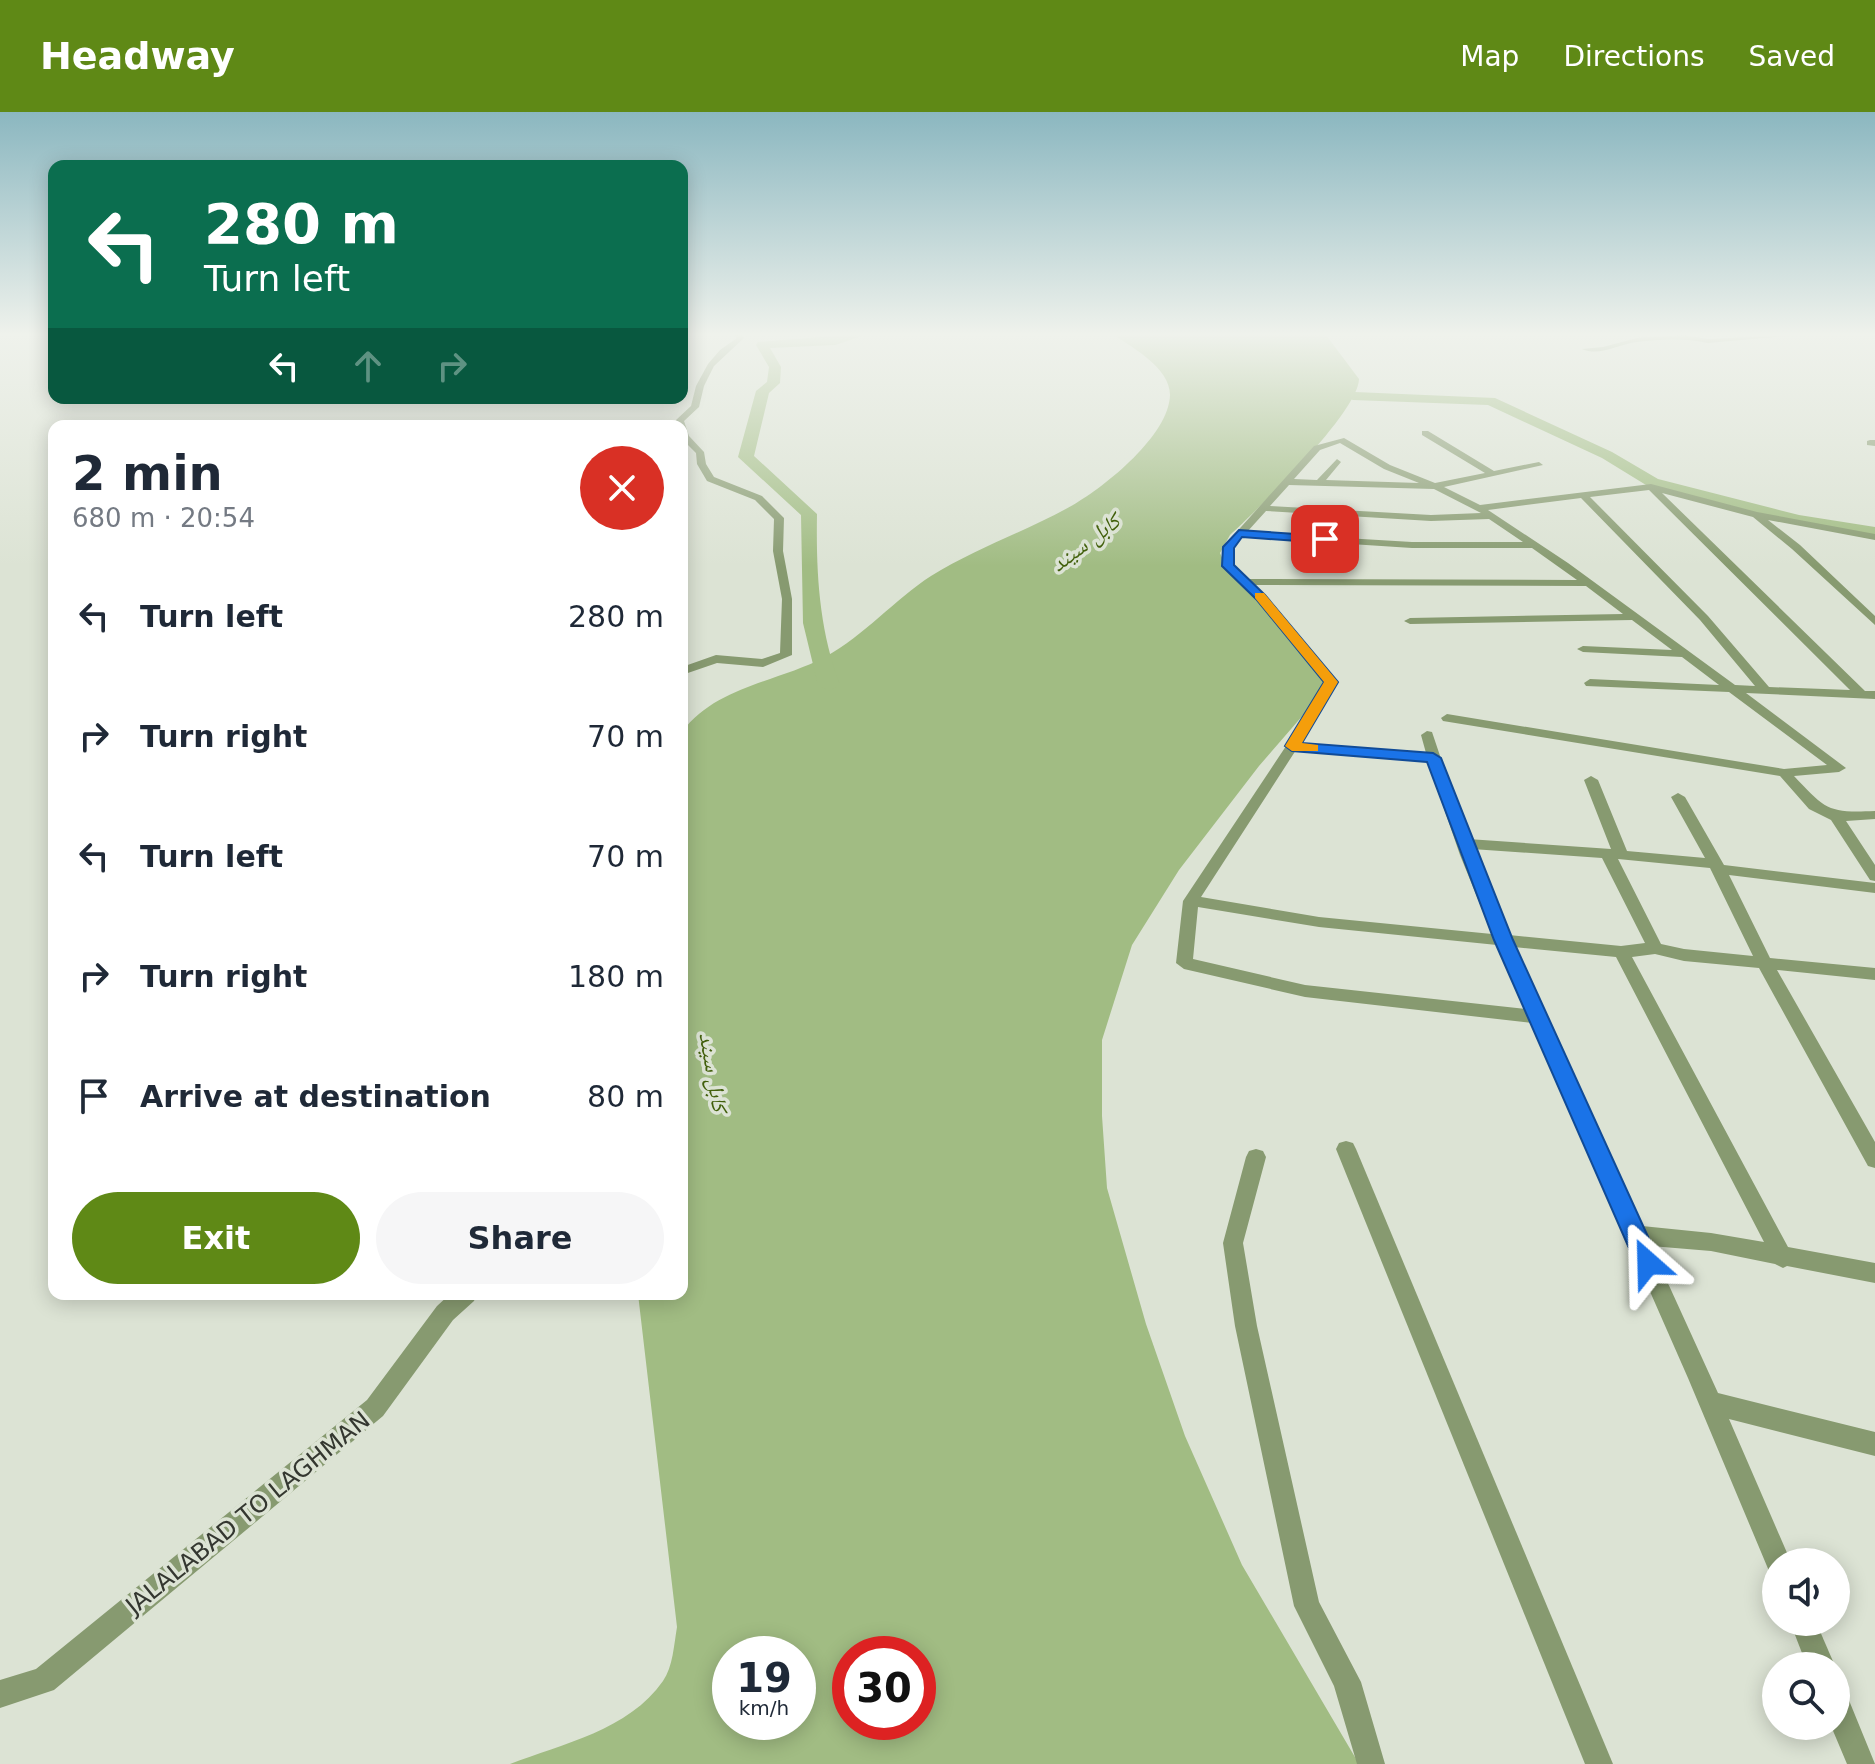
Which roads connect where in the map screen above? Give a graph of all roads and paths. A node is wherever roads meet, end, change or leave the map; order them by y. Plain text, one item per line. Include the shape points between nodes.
1 (1425, 433) dead end
2 (688, 440) edge
3 (1337, 462) dead end
4 (1539, 465) dead end
5 (1492, 474) junction
6 (1287, 482) junction
7 (1319, 483) junction
8 (1434, 486) junction
9 (1651, 487) junction
10 (1583, 495) junction
11 (1264, 508) junction
12 (1479, 508) junction
13 (1756, 515) junction
14 (1490, 516) junction
15 (1239, 534) junction
16 (1875, 537) edge
17 (1535, 545) junction
18 (1245, 582) junction
19 (1588, 583) junction
20 (1635, 617) junction
21 (1410, 621) dead end
22 (1875, 622) edge
23 (1583, 649) dead end
24 (1686, 654) junction
25 (688, 669) edge
26 (1590, 683) dead end
27 (1765, 690) junction
28 (1737, 691) junction
29 (1861, 694) junction
30 (1875, 695) edge
31 (1447, 718) dead end
32 (1427, 735) dead end
33 (1292, 746) junction
34 (1433, 758) junction
35 (1784, 773) junction
36 (1591, 780) dead end
37 (1678, 797) dead end
38 (1875, 815) edge
39 (1836, 817) junction
40 (1465, 844) junction
41 (1614, 855) junction
42 (1717, 867) junction
43 (1873, 869) edge
44 (1875, 888) edge
45 (1191, 901) junction
46 (1503, 940) junction
47 (1655, 948) junction
48 (1621, 952) junction
49 (1765, 964) junction
50 (1875, 974) edge
51 (1538, 1017) junction
52 (1346, 1149) dead end
53 (1256, 1157) dead end
54 (1875, 1160) edge
55 (1635, 1235) junction
56 (1783, 1258) junction
57 (1875, 1273) edge
58 (459, 1300) edge
59 (1712, 1403) junction
60 (1875, 1444) edge
61 (1772, 1548) edge
62 (0, 1694) edge
63 (1850, 1737) edge
64 (1371, 1764) edge
65 (1599, 1764) edge
66 (1861, 1764) edge

1 - 5 street
2 - 25 street via 700,452 700,468 710,480 757,496 779,518 778,551 787,599 786,655 763,663 716,659
3 - 7 street
4 - 5 street
5 - 8 street
6 - 7 street
6 - 8 street via 1317,448 1341,440
6 - 11 street
7 - 8 street
8 - 12 street
9 - 10 street
9 - 13 street
9 - 29 street
10 - 12 street
10 - 27 street via 1704,618
11 - 14 street via 1431,518
11 - 15 street
12 - 14 street
13 - 16 street
13 - 22 street
14 - 17 street
15 - 17 street via 1412,545
15 - 18 street via 1228,547 1228,566
17 - 19 street
18 - 19 street
18 - 33 street via 1331,682
19 - 20 street
20 - 21 street
20 - 24 street
23 - 24 street
24 - 28 street
26 - 28 street
27 - 28 street
27 - 29 street
28 - 35 street via 1839,768
29 - 30 street
31 - 35 street
32 - 34 street
33 - 34 street
33 - 45 street
34 - 40 street
35 - 39 street via 1814,806
36 - 41 street
37 - 42 street
38 - 39 street
39 - 43 street
40 - 41 street
40 - 46 street
41 - 42 street
41 - 47 street
42 - 44 street
42 - 49 street
45 - 46 street via 1319,922
45 - 51 street via 1184,963 1305,991
46 - 48 street
46 - 51 street
47 - 48 street
47 - 49 street
48 - 56 street
49 - 50 street
49 - 54 street
51 - 55 street
52 - 65 street
53 - 64 street via 1233,1243 1246,1326 1307,1606 1347,1682
55 - 56 street via 1711,1242
55 - 59 street
56 - 57 street
58 - 62 street, JALALABAD TO LAGHMAN via 375,1408 44,1680
59 - 60 street
59 - 61 street
63 - 66 street

